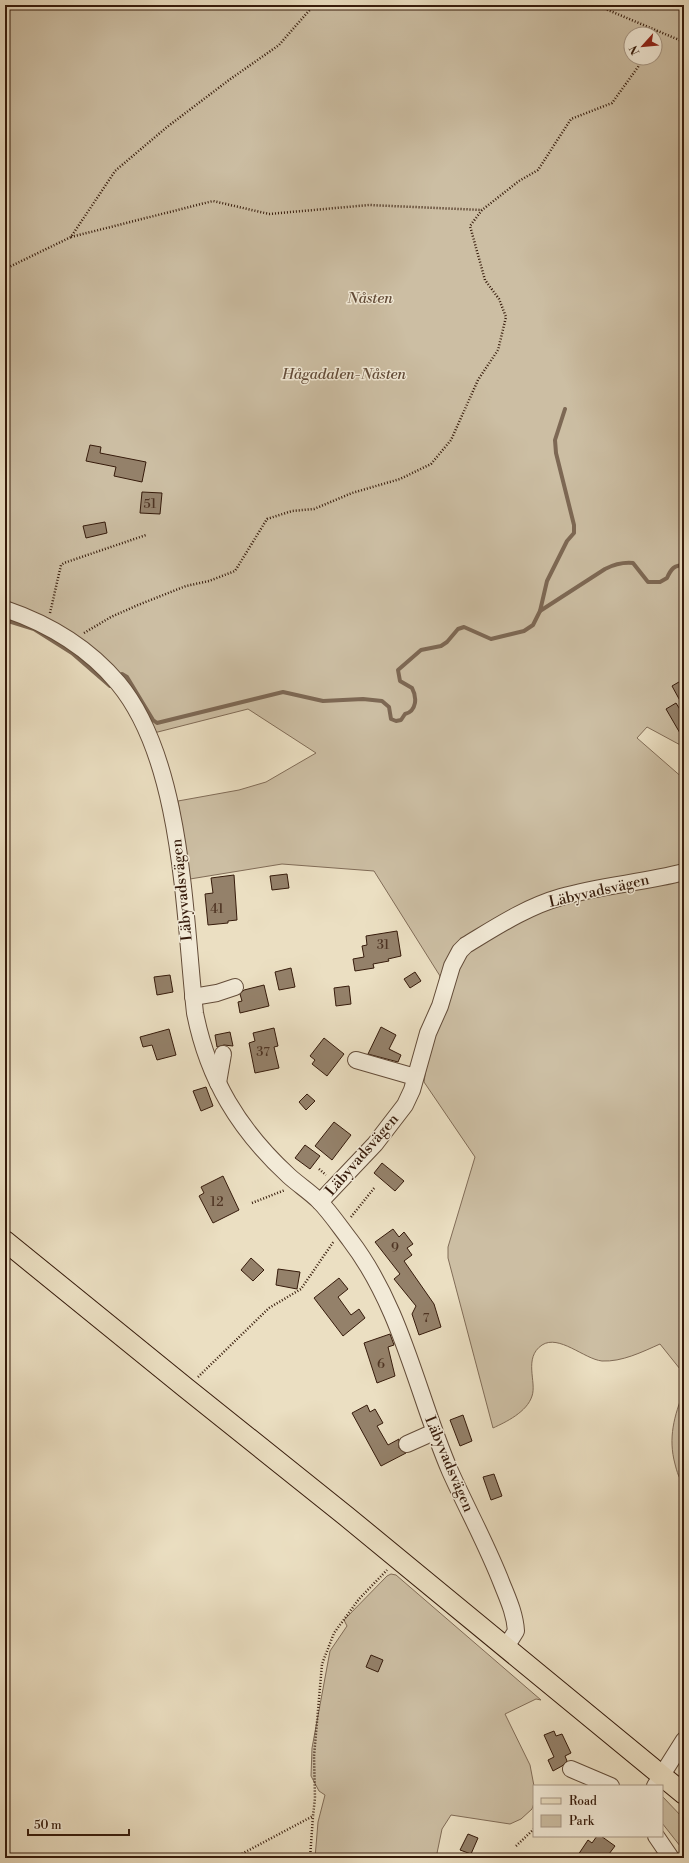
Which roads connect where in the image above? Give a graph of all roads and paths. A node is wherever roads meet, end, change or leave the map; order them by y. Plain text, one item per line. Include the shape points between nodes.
1 (314, 5) edge
2 (596, 5) edge
3 (645, 26) edge
4 (663, 33) edge
5 (684, 42) edge
6 (639, 66) edge
7 (482, 210) junction
8 (71, 237) junction
9 (5, 269) edge
10 (146, 535) dead end
11 (5, 609) edge
12 (48, 626) junction
13 (72, 640) junction
14 (684, 872) edge
15 (235, 987) dead end
16 (193, 997) junction
17 (223, 1054) dead end
18 (356, 1060) dead end
19 (415, 1077) junction
20 (218, 1083) junction
21 (375, 1186) dead end
22 (303, 1188) junction
23 (320, 1202) junction
24 (252, 1203) dead end
25 (341, 1230) junction
26 (5, 1241) edge
27 (186, 1388) junction
28 (434, 1432) junction
29 (406, 1444) dead end
30 (398, 1559) junction
31 (506, 1647) junction
32 (684, 1740) edge
33 (571, 1769) dead end
34 (658, 1781) edge
35 (609, 1785) edge
36 (684, 1794) edge
37 (313, 1816) junction
38 (533, 1830) edge
39 (657, 1837) edge
40 (516, 1846) dead end
41 (234, 1858) edge
42 (310, 1858) edge
43 (671, 1858) edge

1 - 8 path via 279,46 173,122 115,172
2 - 3 path
4 - 5 path
6 - 7 path via 612,103 571,119 538,170 519,181
7 - 8 path via 369,205 269,214 213,201
7 - 13 path via 470,226 485,280 499,299 506,316 498,350 478,380 451,440 431,464 400,480 352,493 314,509 292,511 267,519 235,571 186,586 138,605 111,617
8 - 9 path
10 - 12 path via 61,565
11 - 12 street, Läbyvadsvägen
12 - 13 street, Läbyvadsvägen
13 - 16 street, Läbyvadsvägen via 118,683 135,709 157,761 175,832
14 - 19 street, Läbyvadsvägen via 560,897 523,911 466,945 452,966
15 - 16 street
16 - 20 street, Läbyvadsvägen via 198,1031
17 - 20 street
18 - 19 street
19 - 23 street, Läbyvadsvägen via 409,1098 388,1128
20 - 22 street, Läbyvadsvägen via 246,1130
21 - 25 path
22 - 23 street, Läbyvadsvägen
22 - 24 path via 286,1190
23 - 25 street, Läbyvadsvägen
25 - 27 path via 301,1289 269,1308
25 - 28 street, Läbyvadsvägen via 373,1274 388,1303
26 - 27 main road
27 - 30 main road
28 - 29 street
28 - 31 street, Läbyvadsvägen via 511,1606 516,1631
30 - 31 main road
30 - 37 path via 359,1599 334,1633 322,1664 314,1748
31 - 34 main road
32 - 34 street
33 - 35 street
34 - 36 main road
37 - 41 path
37 - 42 path
38 - 40 path
39 - 43 street

